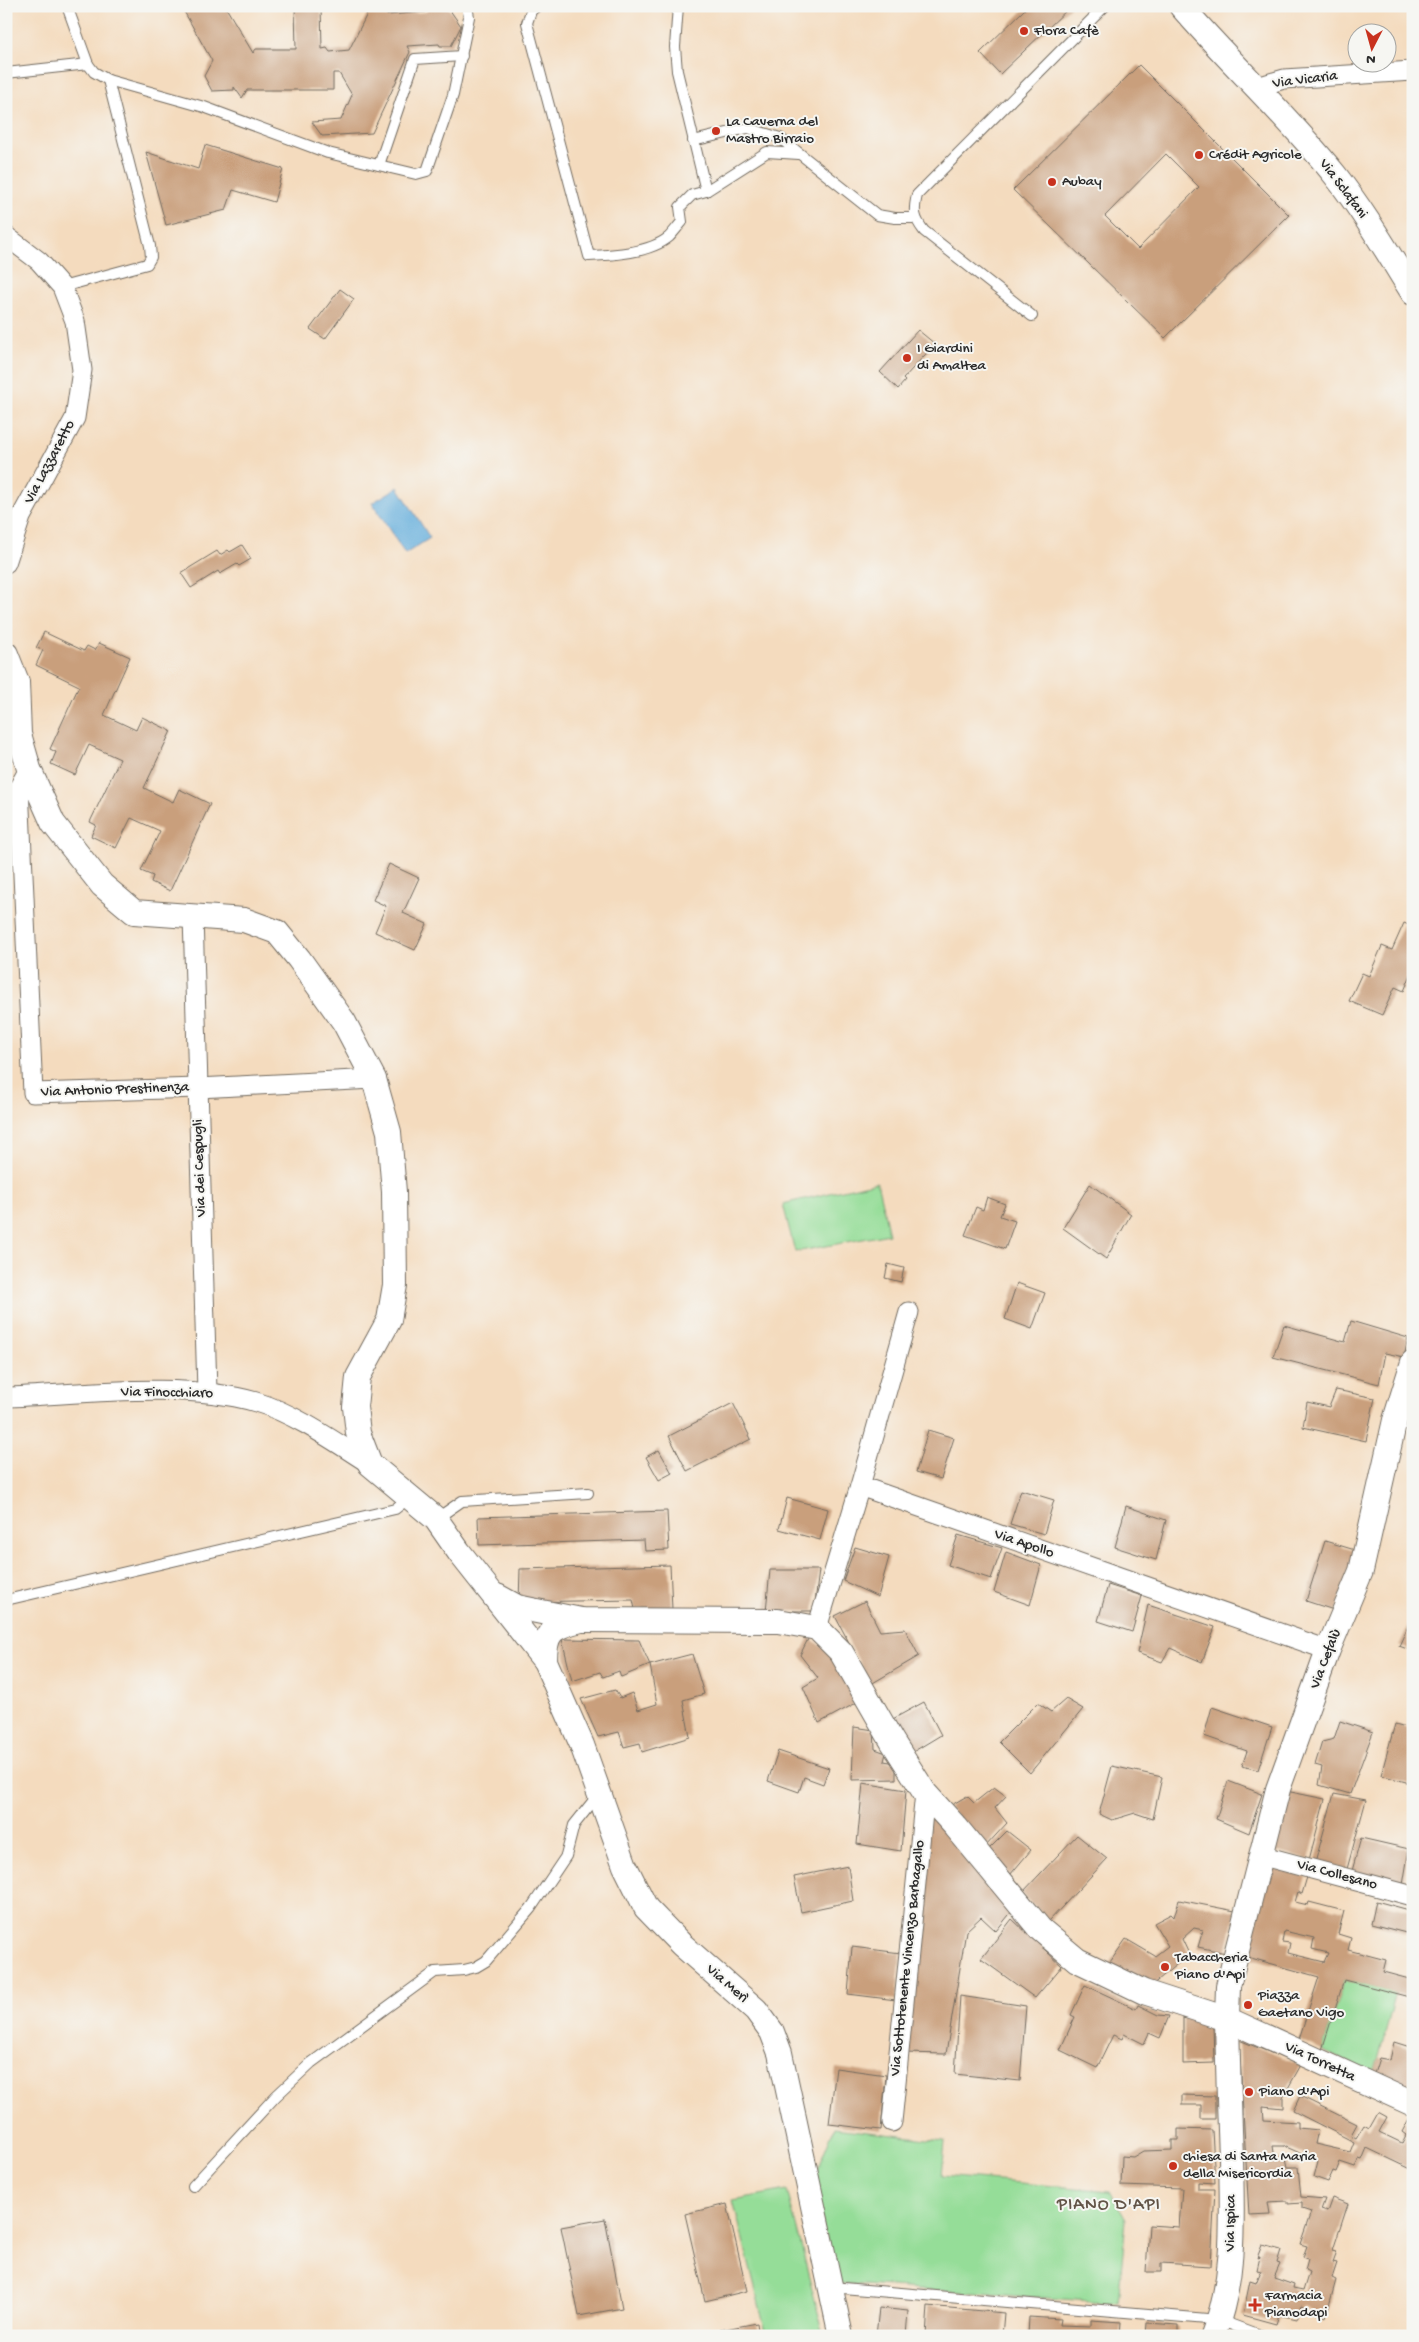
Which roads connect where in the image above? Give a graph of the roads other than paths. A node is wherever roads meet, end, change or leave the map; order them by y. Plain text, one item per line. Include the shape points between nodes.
1 (68, 6) edge
2 (467, 6) edge
3 (537, 6) edge
4 (678, 6) edge
5 (1105, 6) edge
6 (1181, 6) edge
7 (462, 56) junction
8 (88, 64) junction
9 (1413, 72) edge
10 (6, 73) edge
11 (108, 80) junction
12 (1257, 87) junction
13 (693, 141) junction
14 (799, 154) junction
15 (379, 165) junction
16 (706, 191) junction
17 (914, 218) junction
18 (6, 236) edge
19 (62, 287) junction
20 (1413, 293) edge
21 (1032, 316) dead end
22 (6, 563) edge
23 (6, 654) edge
24 (29, 769) junction
25 (193, 916) junction
26 (374, 1078) junction
27 (198, 1088) junction
28 (909, 1312) dead end
29 (1413, 1362) edge
30 (207, 1391) junction
31 (6, 1397) edge
32 (370, 1464) junction
33 (860, 1486) junction
34 (588, 1493) dead end
35 (411, 1496) junction
36 (436, 1519) junction
37 (490, 1592) junction
38 (6, 1600) edge
39 (581, 1620) junction
40 (817, 1628) junction
41 (1328, 1650) junction
42 (545, 1661) junction
43 (925, 1793) junction
44 (598, 1795) junction
45 (1260, 1855) junction
46 (1413, 1896) edge
47 (1235, 1955) joint
48 (1227, 2019) junction
49 (1413, 2104) edge
50 (892, 2122) dead end
51 (192, 2186) dead end
52 (831, 2286) junction
53 (1216, 2328) edge
54 (841, 2336) edge
55 (1262, 2336) edge

1 - 8 lane
2 - 7 lane
3 - 16 lane via 531,11 527,23 589,256 639,250 668,238 682,222 680,207 692,195
4 - 13 lane via 677,71
5 - 17 lane via 917,195
6 - 12 street, Via Sclafani
7 - 15 lane via 415,60
7 - 15 lane via 453,95 427,171 416,174
8 - 10 lane
8 - 11 lane
9 - 12 street, Via Vicaria via 1284,79
11 - 15 lane via 204,107 328,152
11 - 19 lane via 151,257 147,264
12 - 20 street, Via Sclafani via 1360,208
13 - 14 lane via 748,128 780,138
13 - 16 lane
14 - 16 lane via 767,152
14 - 17 lane via 877,215
17 - 21 lane via 924,231
18 - 19 street, Via Lazzaretto via 39,261
19 - 22 street, Via Lazzaretto via 75,321 82,370 75,418 21,517
23 - 24 street via 17,682 19,734
24 - 25 street via 54,823 102,886 134,912
24 - 27 street, Via Antonio Prestinenza via 19,787 33,1093
25 - 26 street via 244,920 277,932 344,1022
25 - 27 street, Via dei Cespugli
26 - 27 street, Via Antonio Prestinenza
26 - 32 street via 389,1132 394,1192 395,1285 389,1320 358,1377 355,1407 358,1433
27 - 30 street, Via dei Cespugli
28 - 33 street
29 - 41 street, Via Cefalù via 1394,1420 1361,1571
30 - 31 street, Via Finocchiaro
30 - 32 street, Via Finocchiaro via 258,1402 310,1427
32 - 35 street
33 - 40 street
33 - 41 street, Via Apollo
34 - 36 lane via 462,1501
35 - 36 street
35 - 38 lane via 395,1509
36 - 37 street
37 - 39 street via 517,1607
37 - 42 street, Via Merì
39 - 40 street via 778,1620
39 - 42 street via 557,1626 548,1637
40 - 43 street via 841,1652
41 - 45 street, Via Cefalù via 1278,1788
42 - 44 street, Via Merì via 582,1745
43 - 48 street via 1040,1929 1077,1960 1144,1992
43 - 50 street, Via Sottotenente Vincenzo Barbagallo
44 - 51 lane via 574,1825 566,1856 531,1908 486,1960 464,1970 435,1972 311,2063
44 - 52 street, Via Merì via 624,1866 646,1908 681,1944 756,2010 772,2032 780,2053
45 - 46 street, Via Collesano
45 - 47 street, Via Cefalù
47 - 48 street, Via Ispica via 1228,1986
48 - 49 street, Via Torretta
48 - 53 street, Via Ispica via 1232,2222 1230,2274
52 - 53 lane
52 - 54 street, Via Merì
53 - 55 lane

